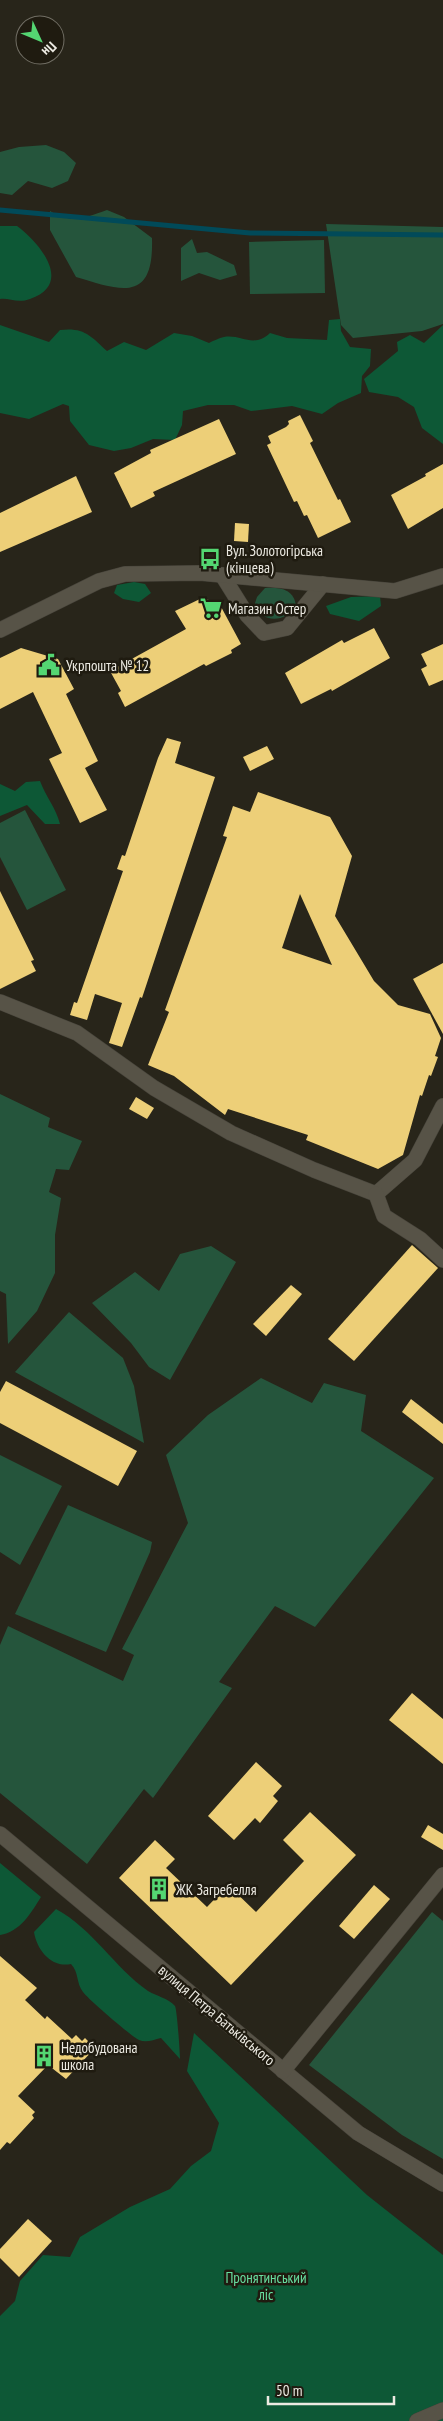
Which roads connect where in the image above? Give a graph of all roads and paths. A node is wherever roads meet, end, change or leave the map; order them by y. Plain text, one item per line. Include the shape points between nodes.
1 (222, 575) junction
2 (443, 576) edge
3 (323, 584) junction
4 (0, 630) edge
5 (0, 1002) edge
6 (443, 1106) edge
7 (376, 1194) junction
8 (443, 1260) edge
9 (0, 1834) edge
10 (443, 1874) edge
11 (283, 2071) junction
12 (443, 2184) edge
13 (443, 2410) edge
14 (417, 2421) edge

1 - 3 street
1 - 3 street via 247,615 264,633 287,628
1 - 4 street via 125,574 99,581
2 - 3 street via 395,591
5 - 7 street via 77,1033 154,1088 231,1133
6 - 7 street via 415,1160
7 - 8 street via 384,1216 420,1239
9 - 11 street, вулиця Петра Батьківського
10 - 11 street
11 - 12 street, вулиця Петра Батьківського via 358,2133
13 - 14 street

